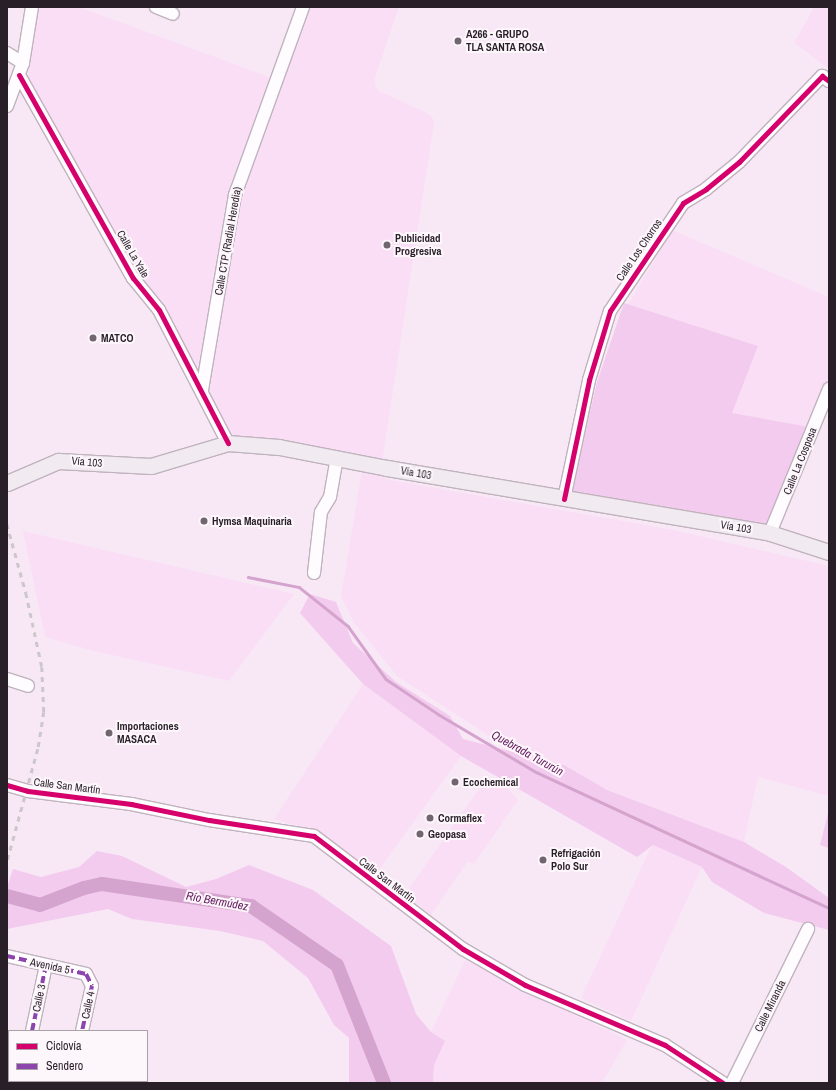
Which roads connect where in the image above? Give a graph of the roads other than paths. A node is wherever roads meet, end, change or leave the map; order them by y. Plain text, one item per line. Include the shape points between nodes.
1 (32, 7) edge
2 (156, 7) edge
3 (303, 7) edge
4 (173, 14) dead end
5 (7, 53) edge
6 (23, 63) junction
7 (19, 75) junction
8 (829, 81) edge
9 (7, 106) edge
10 (829, 389) edge
11 (202, 390) junction
12 (228, 443) junction
13 (337, 459) junction
14 (7, 483) edge
15 (564, 499) junction
16 (770, 533) junction
17 (829, 552) edge
18 (314, 573) dead end
19 (7, 679) edge
20 (28, 686) dead end
21 (7, 786) edge
22 (808, 929) dead end
23 (7, 956) edge
24 (46, 965) junction
25 (90, 979) joint
26 (32, 1030) edge
27 (82, 1030) edge
28 (723, 1083) edge
29 (732, 1083) edge

1 - 6 street
2 - 4 street
3 - 11 street, Calle CTP (Radial Heredia) via 235,195
5 - 6 street
6 - 7 street
7 - 9 street
7 - 11 street, Calle La Yale via 133,278 159,310
8 - 15 street, Calle Los Chorros via 822,76 739,162 706,189 682,204 610,311 588,380
10 - 16 street, Calle La Cosposa
11 - 12 street, Calle La Yale
12 - 13 main road, Vía 103 via 279,447
12 - 14 main road, Vía 103 via 151,466 58,461
13 - 15 main road, Vía 103
13 - 18 street via 330,498 321,512
15 - 16 main road, Vía 103
16 - 17 main road, Vía 103
19 - 20 street
21 - 28 street, Calle San Martín via 131,804 210,820 314,836 463,949 525,985 665,1045
22 - 29 street, Calle Miranda
23 - 24 street, Avenida 5
24 - 25 street, Avenida 5 via 80,972
24 - 26 street, Calle 3
25 - 27 street, Calle 4 via 92,986

